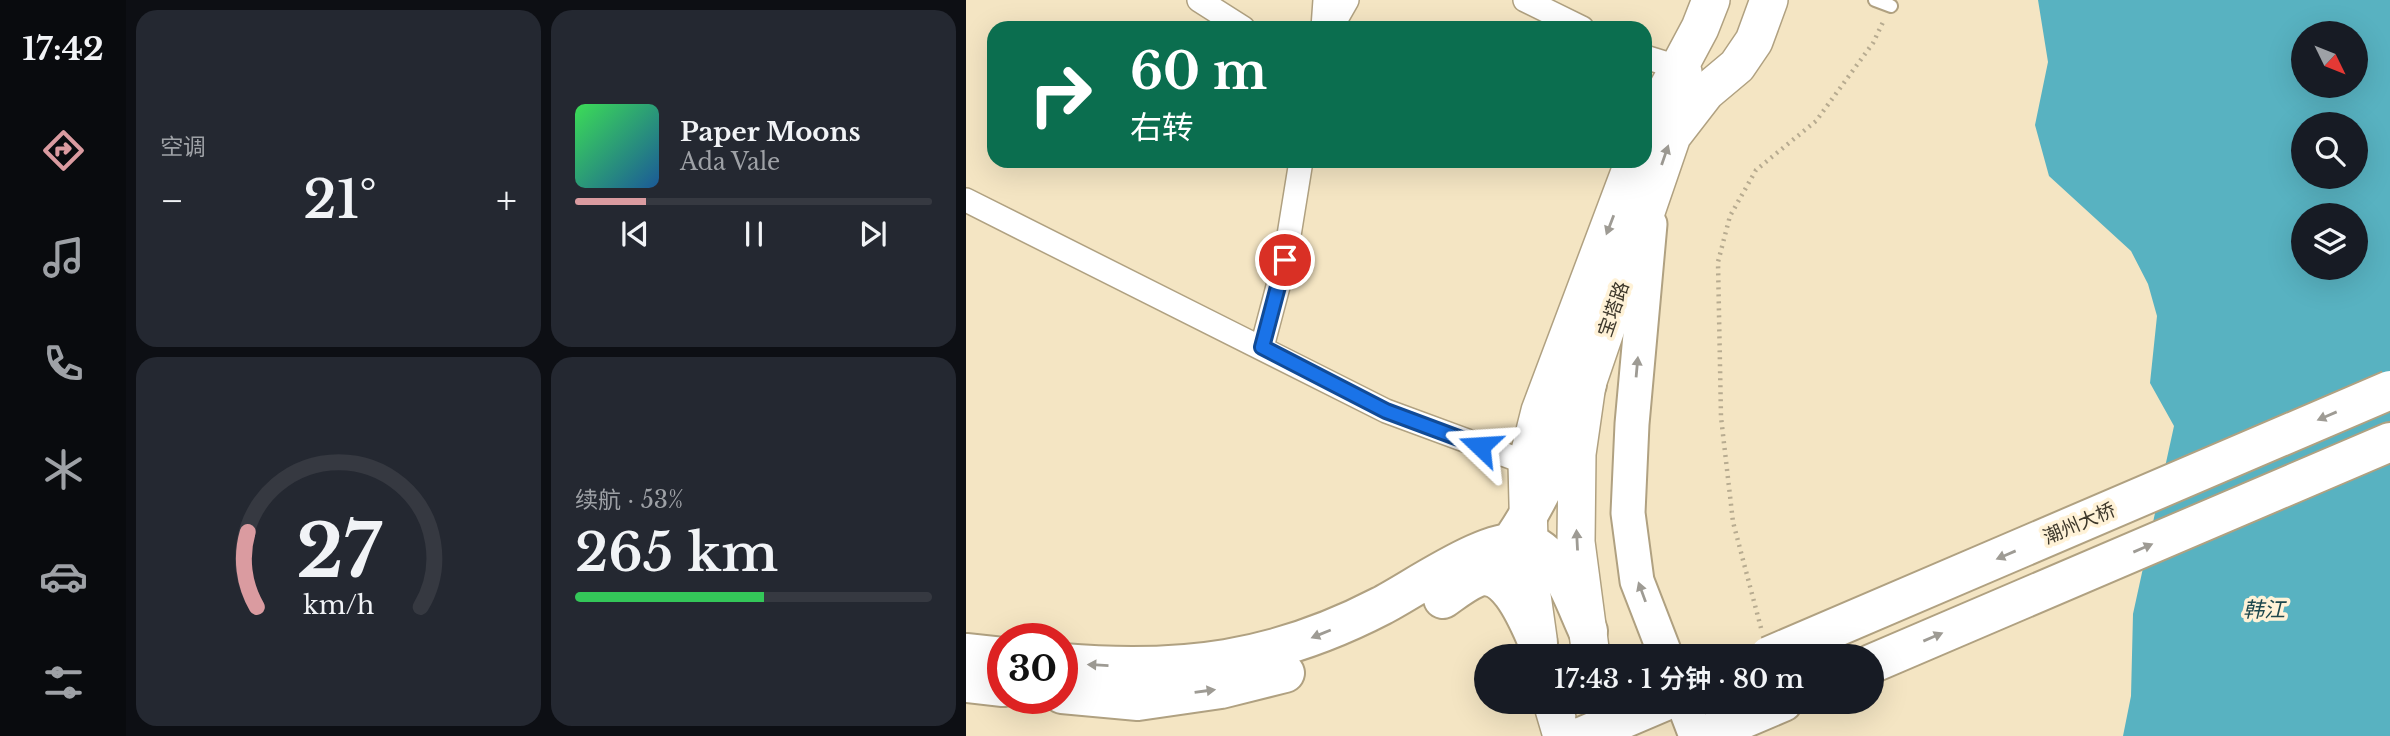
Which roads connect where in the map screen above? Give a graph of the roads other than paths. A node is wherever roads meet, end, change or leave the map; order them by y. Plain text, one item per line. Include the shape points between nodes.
1 (1199, 0) edge
2 (1325, 0) edge
3 (1347, 0) edge
4 (1525, 0) edge
5 (1711, 0) edge
6 (1769, 0) edge
7 (1875, 0) edge
8 (1891, 6) road end
9 (1232, 21) edge
10 (1324, 21) edge
11 (1335, 21) edge
12 (1568, 21) edge
13 (1662, 62) edge
14 (1719, 81) junction
15 (1652, 103) edge
16 (1300, 168) edge
17 (1631, 168) edge
18 (1653, 192) junction
19 (966, 200) edge
20 (1262, 347) junction
21 (1587, 384) junction
22 (2390, 390) edge
23 (2390, 442) edge
24 (1527, 463) junction
25 (1524, 534) junction
26 (1462, 573) junction
27 (1590, 643) edge
28 (1538, 644) edge
29 (1539, 644) edge
30 (1661, 644) edge
31 (1771, 644) edge
32 (966, 653) edge
33 (987, 655) edge
34 (1884, 658) edge
35 (1078, 664) edge
36 (966, 683) edge
37 (987, 685) edge
38 (1078, 695) edge
39 (1556, 714) edge
40 (1605, 714) edge
41 (1635, 714) edge
42 (1688, 714) edge
43 (1755, 714) edge
44 (1562, 736) edge
45 (1583, 736) edge
46 (1612, 736) edge
47 (1696, 736) edge
48 (1703, 736) edge

1 - 9 street
2 - 10 street
3 - 11 street
4 - 12 street
5 - 13 main road
6 - 14 main road, 宝塔路 via 1754,41 1737,66
7 - 8 lane
13 - 14 street
13 - 15 main road
18 -> 14 main road, 宝塔路 via 1672,136
16 - 20 street via 1285,260
17 -> 24 main road, 宝塔路 via 1540,411
18 - 21 main road, 宝塔路
30 -> 18 main road via 1637,581 1628,513
19 - 20 street
20 - 24 street via 1386,411
21 - 25 highway
27 -> 21 main road, 宝塔路 via 1576,542 1577,454
22 -> 31 highway, 潮州大桥, bridge
34 -> 23 highway
24 - 25 main road, 宝塔路
24 - 26 highway
25 - 26 highway via 1478,552
25 - 27 highway via 1548,557
25 - 29 main road, 宝塔路
26 - 28 highway via 1489,577 1508,588 1521,604
26 -> 35 highway via 1289,647 1159,668
38 -> 26 highway via 1138,701 1221,689 1308,667 1385,633
32 - 33 highway
36 - 37 highway
39 - 44 main road
40 - 46 main road
41 - 45 highway, bridge
42 - 47 main road
43 - 48 highway

